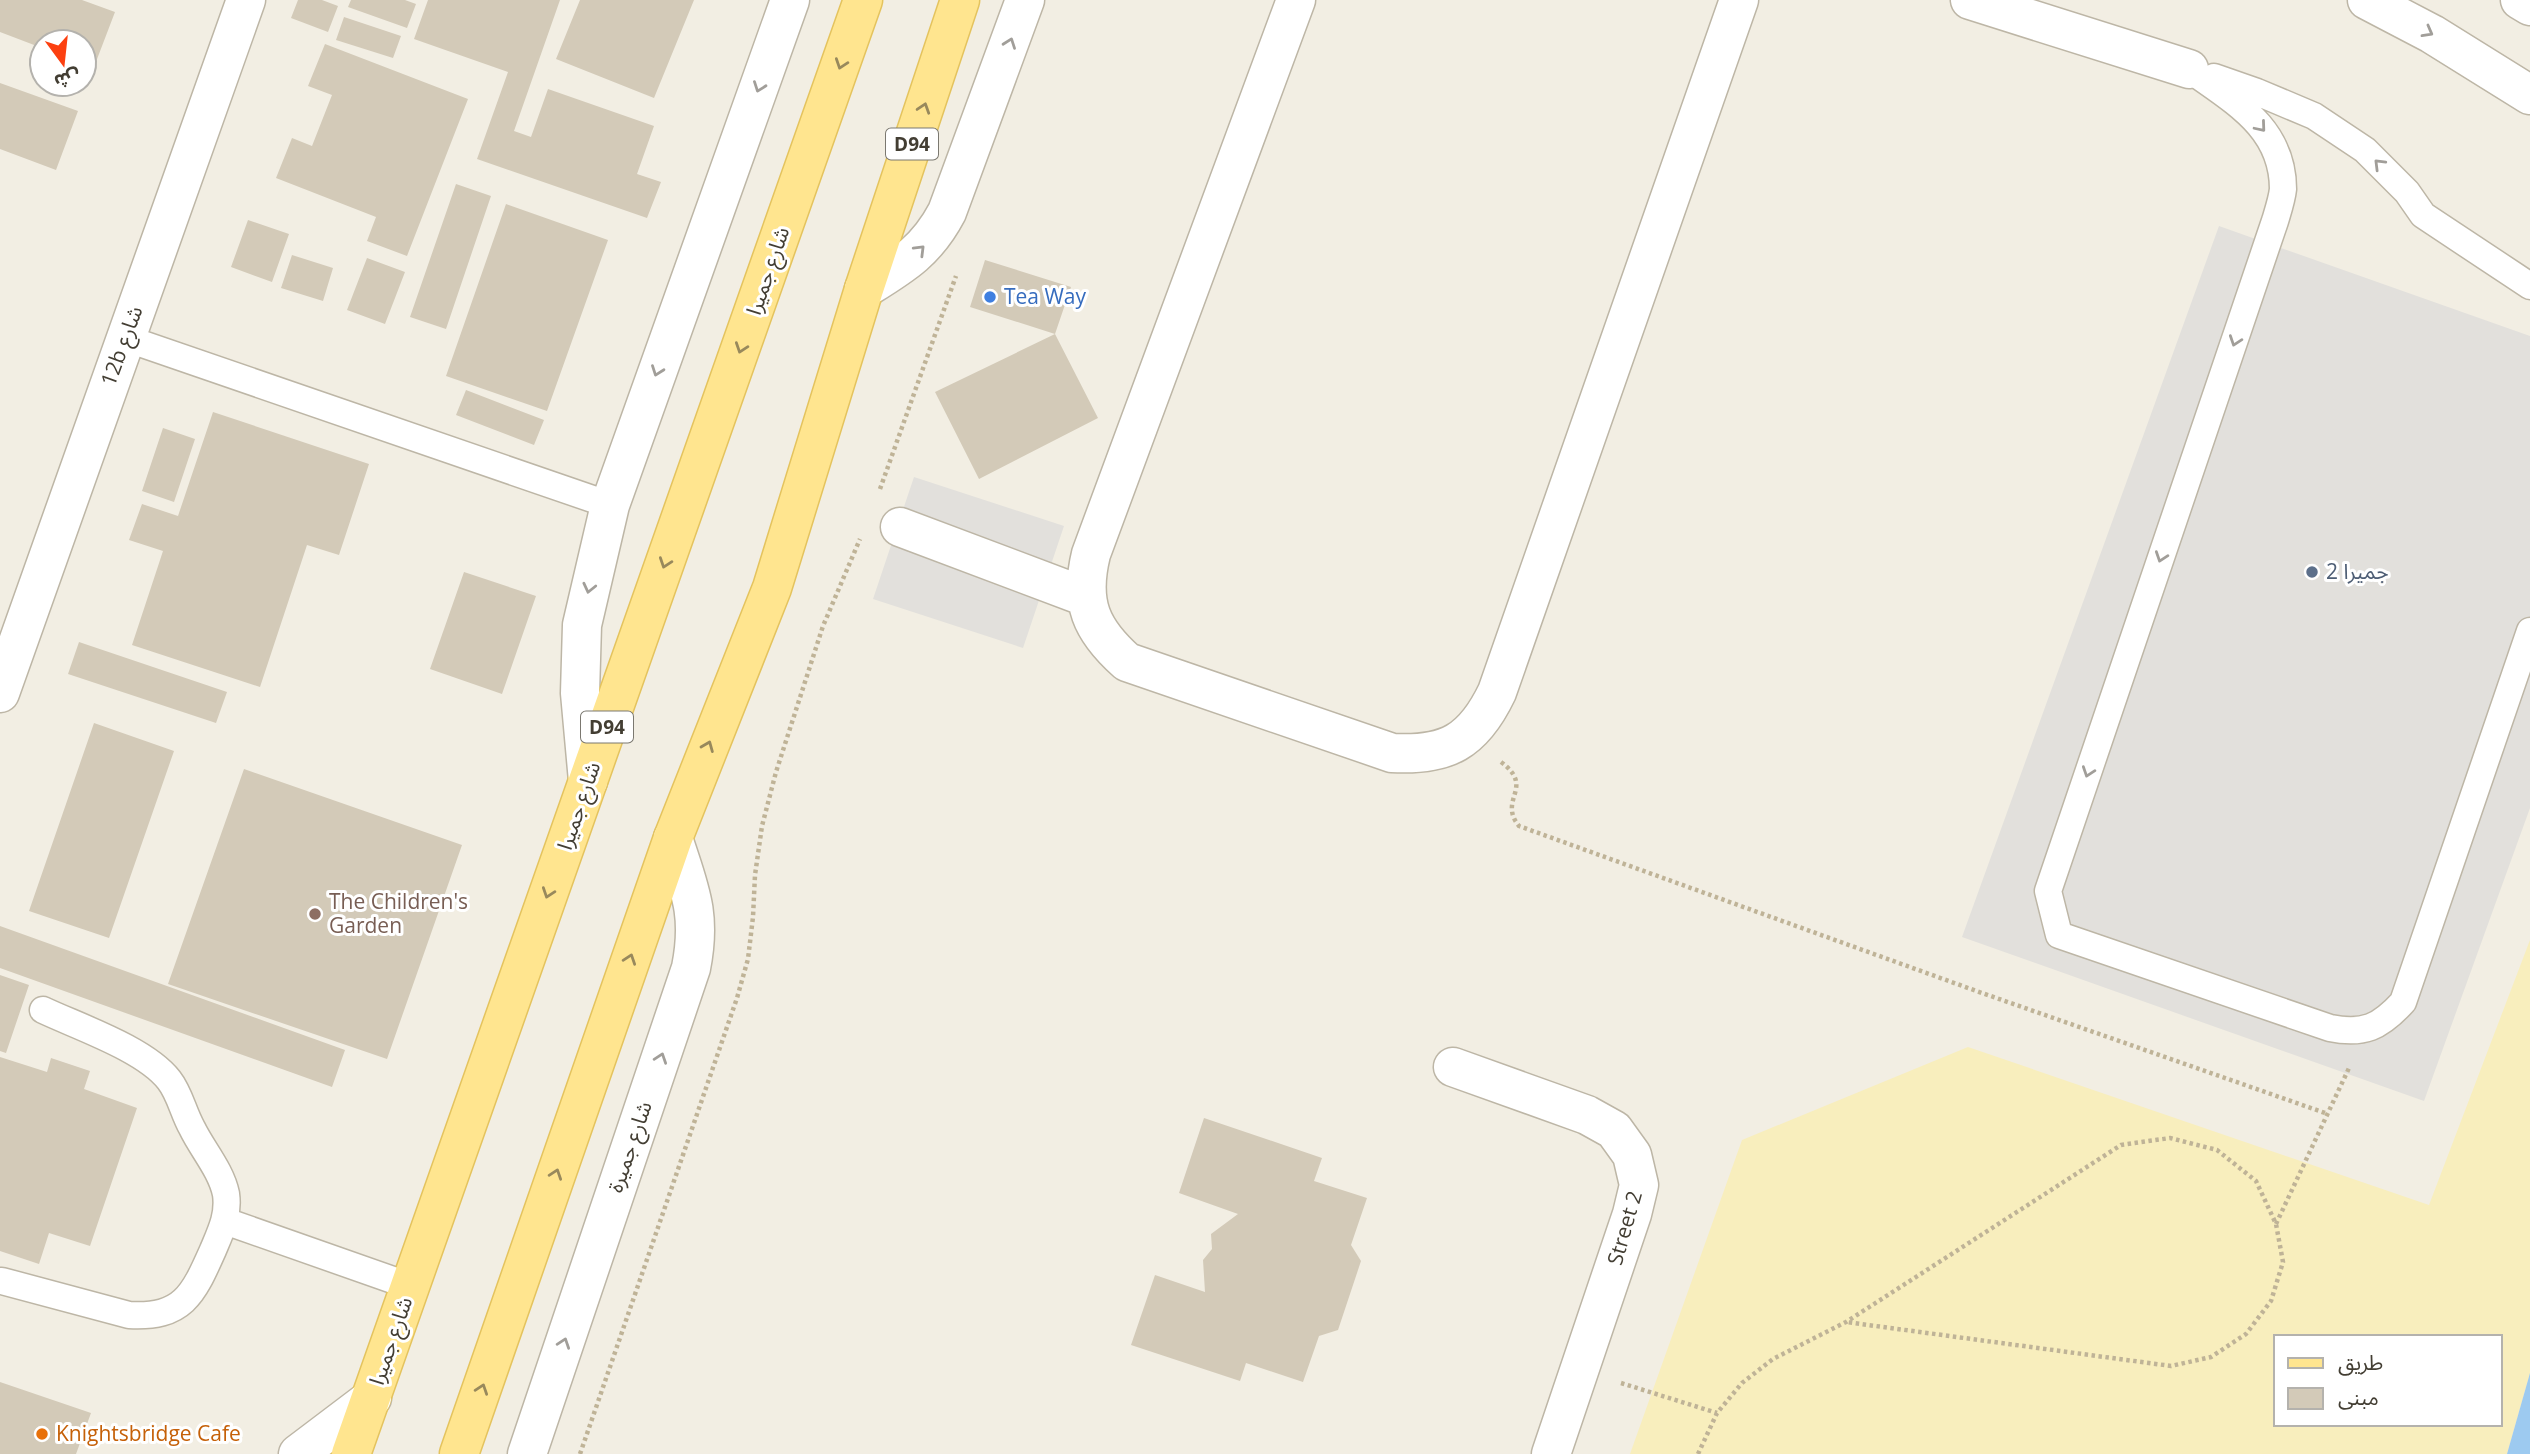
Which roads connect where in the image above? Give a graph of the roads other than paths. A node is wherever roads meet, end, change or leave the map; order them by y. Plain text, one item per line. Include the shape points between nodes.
1 (246, 0) edge
2 (790, 0) edge
3 (863, 0) edge
4 (960, 0) edge
5 (1026, 0) edge
6 (1296, 0) edge
7 (1739, 0) edge
8 (1969, 0) edge
9 (2367, 0) edge
10 (2520, 0) edge
11 (2530, 6) edge
12 (2189, 69) junction
13 (2530, 95) edge
14 (2521, 281) edge
15 (864, 289) junction
16 (125, 338) junction
17 (610, 505) junction
18 (882, 528) road end
19 (1086, 597) junction
20 (2530, 631) edge
21 (0, 693) edge
22 (588, 781) junction
23 (673, 838) junction
24 (43, 1010) dead end
25 (1452, 1067) dead end
26 (225, 1221) junction
27 (2, 1281) edge
28 (410, 1286) junction
29 (372, 1398) junction
30 (298, 1454) edge
31 (351, 1454) edge
32 (459, 1454) edge
33 (527, 1454) edge
34 (1551, 1454) edge

1 - 16 street, 12b شارع
2 -> 17 street
3 -> 22 main road, شارع جميرا / D94
15 -> 4 main road, D94
15 -> 5 street via 910,261 937,230
6 - 19 street via 1091,554
7 - 19 street via 1497,692 1486,716 1468,736 1419,754 1392,753 1127,662 1107,644 1093,622
8 - 12 street
9 -> 13 street
10 - 11 street
14 -> 12 lane via 2423,215 2365,150 2314,116
12 -> 20 lane via 2266,131 2279,160 2283,191 2048,891 2059,935 2330,1028 2348,1032 2388,1019 2403,1002
23 -> 15 main road, D94 via 772,588
16 - 17 lane
16 - 21 street, 12b شارع
17 -> 22 street via 582,625 580,692
18 - 19 street
22 -> 28 main road, شارع جميرا / D94
32 -> 23 main road, D94
33 -> 23 street, شارع جميرة via 691,968 697,920
24 - 26 lane via 141,1056 169,1079 220,1177 227,1206
25 - 34 street, Street 2 via 1587,1115 1614,1130 1632,1155 1639,1185 1632,1214
26 - 27 lane via 196,1288 183,1302 148,1316
26 - 28 lane
28 - 29 main road, شارع جميرا / D94
29 - 30 street
29 - 31 main road, شارع جميرا / D94

